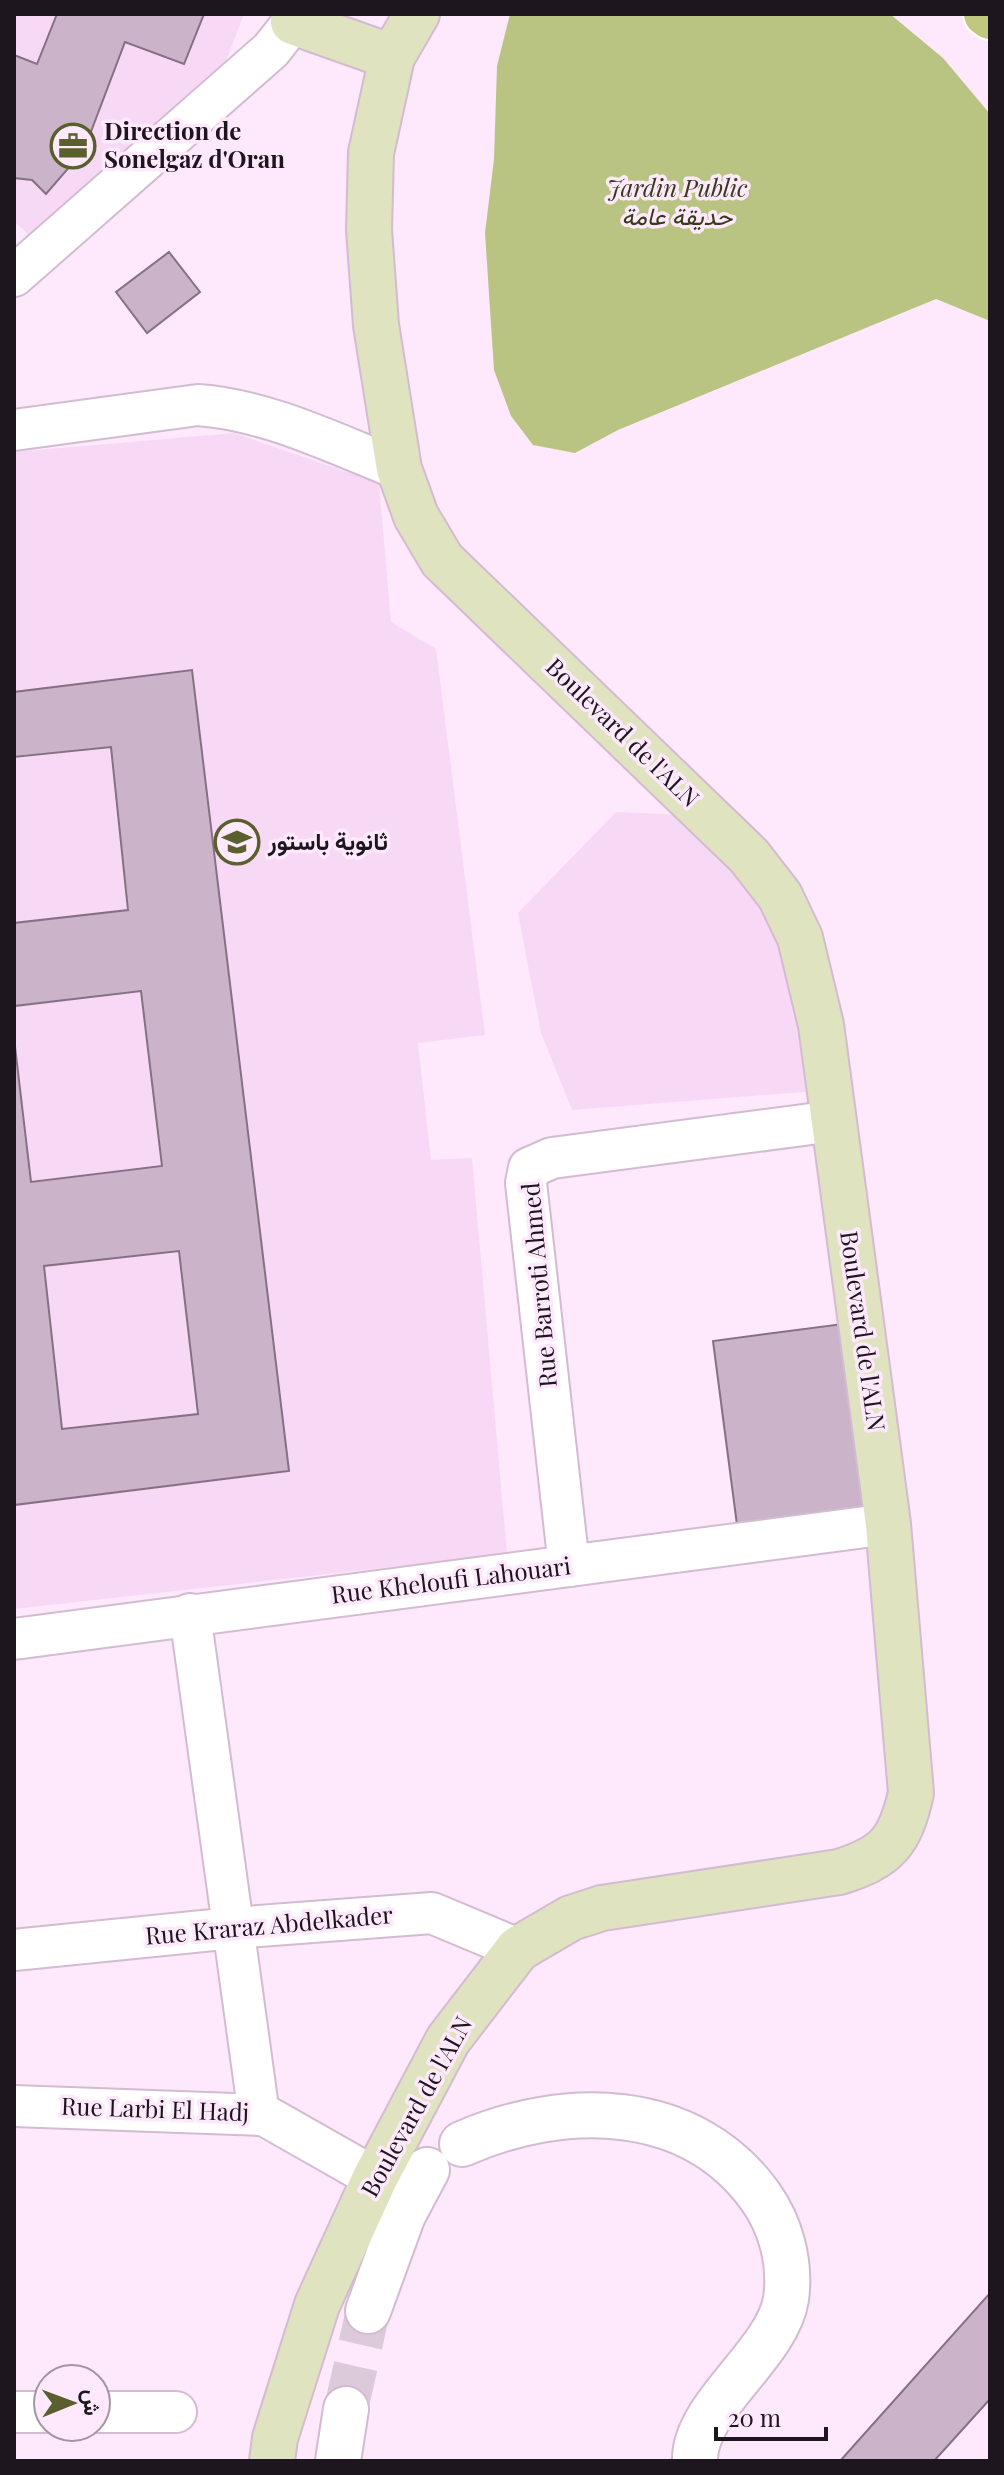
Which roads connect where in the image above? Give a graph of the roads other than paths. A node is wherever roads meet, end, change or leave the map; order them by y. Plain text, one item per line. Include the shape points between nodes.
1 (417, 14) edge
2 (294, 18) edge
3 (392, 57) junction
4 (14, 276) edge
5 (14, 430) edge
6 (399, 469) junction
7 (834, 1121) junction
8 (888, 1524) junction
9 (569, 1566) junction
10 (190, 1614) junction
11 (14, 1639) edge
12 (233, 1928) junction
13 (518, 1949) junction
14 (14, 1950) edge
15 (14, 2106) edge
16 (259, 2115) junction
17 (462, 2144) dead end
18 (427, 2170) dead end
19 (375, 2178) junction
20 (368, 2311) tunnel mouth
21 (346, 2409) tunnel mouth
22 (112, 2412) edge
23 (176, 2412) dead end
24 (272, 2461) edge
25 (338, 2461) edge
26 (695, 2461) edge

1 - 3 main road, Boulevard de l'ALN
2 - 3 main road
2 - 4 street via 271,50
3 - 6 main road, Boulevard de l'ALN via 371,153 369,230 376,325
5 - 6 street via 198,405 225,407
6 - 7 main road, Boulevard de l'ALN via 416,516 442,560 749,856 780,896 814,985
7 - 8 main road, Boulevard de l'ALN
7 - 9 street, Rue Barroti Ahmed via 552,1158 529,1168 526,1183
8 - 9 street, Rue Kheloufi Lahouari
8 - 13 main road, Boulevard de l'ALN via 911,1762 905,1822 892,1846 865,1864 839,1872 602,1908 571,1918
9 - 10 street, Rue Kheloufi Lahouari
10 - 11 street, Rue Kheloufi Lahouari
10 - 12 street
12 - 13 street, Rue Kraraz Abdelkader via 432,1913
12 - 14 street, Rue Kraraz Abdelkader
12 - 16 street
13 - 19 main road, Boulevard de l'ALN via 448,2040
15 - 16 street, Rue Larbi El Hadj
16 - 19 street, Rue Larbi El Hadj
17 - 26 street via 494,2130 555,2117 640,2119 697,2138 749,2181 782,2238 786,2298 778,2328 709,2419
18 - 20 street via 403,2215
19 - 24 main road, Boulevard de l'ALN via 317,2305
21 - 25 street
22 - 23 street

